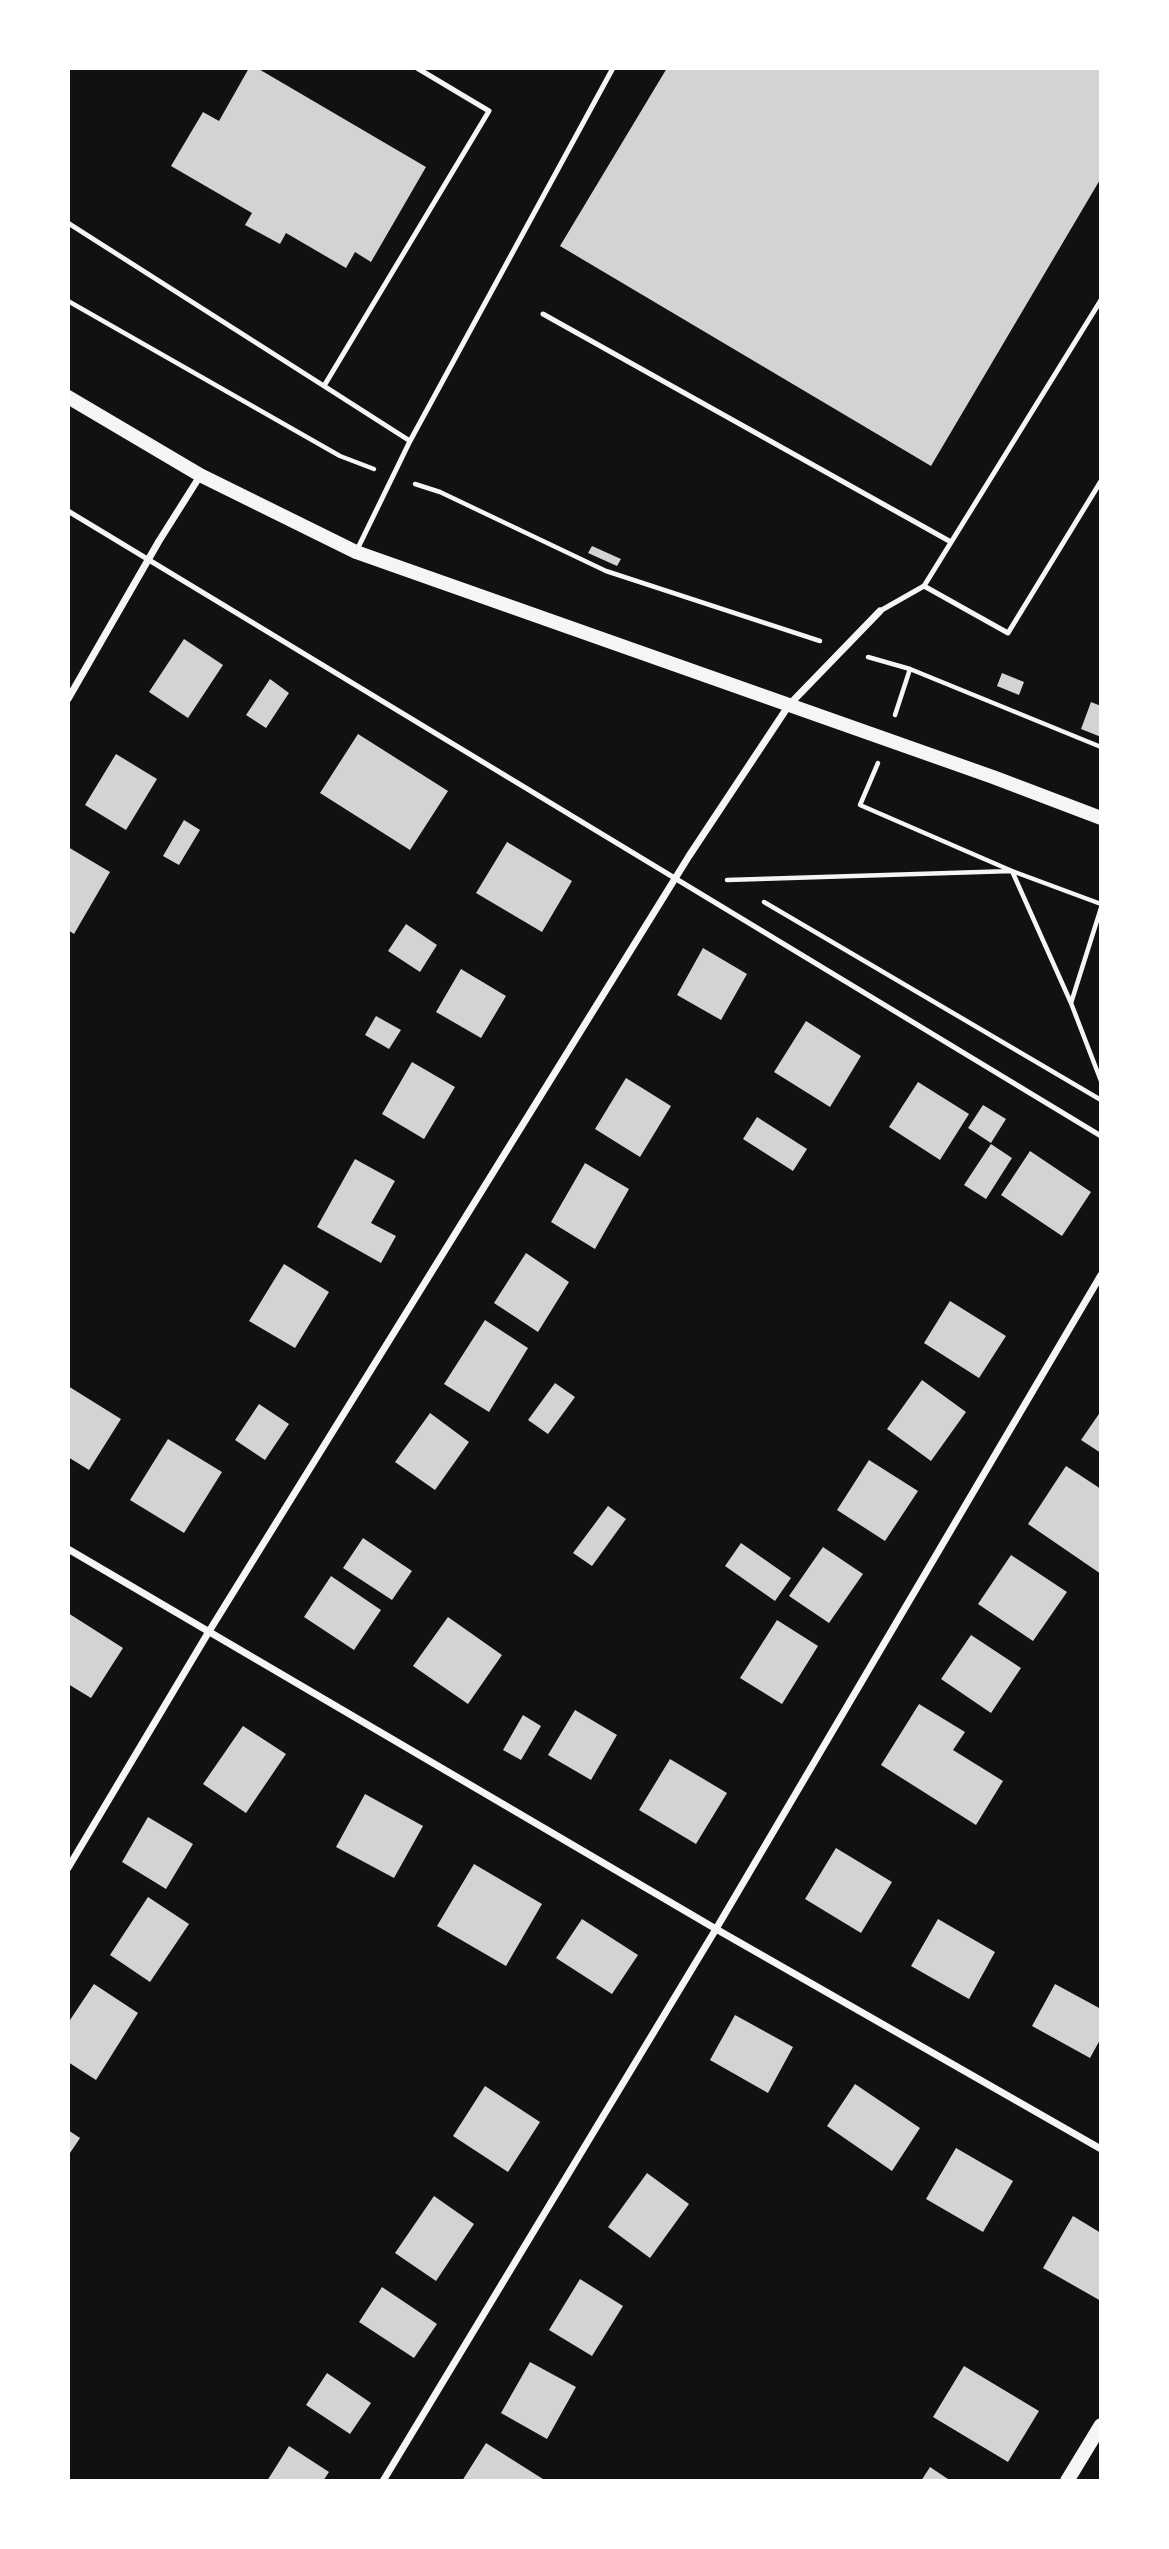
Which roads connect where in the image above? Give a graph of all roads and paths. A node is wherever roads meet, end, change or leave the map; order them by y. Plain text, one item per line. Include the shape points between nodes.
1 (417, 68) edge
2 (613, 68) edge
3 (68, 223) edge
4 (1101, 300) edge
5 (68, 301) edge
6 (543, 314) dead end
7 (324, 386) junction
8 (68, 397) edge
9 (410, 441) junction
10 (200, 475) junction
11 (393, 477) junction
12 (1101, 481) edge
13 (68, 511) edge
14 (951, 542) junction
15 (356, 552) junction
16 (150, 559) junction
17 (924, 586) junction
18 (880, 611) joint
19 (845, 650) junction
20 (910, 669) junction
21 (68, 699) edge
22 (789, 705) junction
23 (887, 740) junction
24 (1101, 747) edge
25 (1101, 818) edge
26 (1012, 871) junction
27 (676, 877) junction
28 (727, 880) dead end
29 (1101, 906) edge
30 (1071, 1003) junction
31 (1101, 1081) edge
32 (1101, 1136) edge
33 (1101, 1275) edge
34 (68, 1549) edge
35 (208, 1633) junction
36 (68, 1868) edge
37 (716, 1929) junction
38 (1101, 2149) edge
39 (1101, 2425) edge
40 (383, 2481) edge
41 (1068, 2481) edge

1 - 7 lane via 489,111
2 - 9 lane
3 - 7 lane
4 - 14 lane
5 - 11 path via 340,456
6 - 14 lane
7 - 9 lane
8 - 10 main road
9 - 11 lane
10 - 15 main road
10 - 16 street
11 - 15 lane
11 - 19 path via 440,492 606,571
12 - 17 lane via 1008,633
13 - 16 lane
14 - 17 lane
15 - 22 main road
16 - 21 street
16 - 27 lane
17 - 18 lane
18 - 19 street
19 - 20 path
19 - 22 street
20 - 23 path
20 - 24 path
22 - 23 main road
22 - 27 street
23 - 25 main road
23 - 26 path via 860,805
26 - 28 path
26 - 29 path
26 - 30 path
27 - 32 lane
27 - 35 street
29 - 30 path
30 - 31 path
33 - 37 street
34 - 35 street
35 - 36 street
35 - 37 street
37 - 38 street
37 - 40 street
39 - 41 main road

